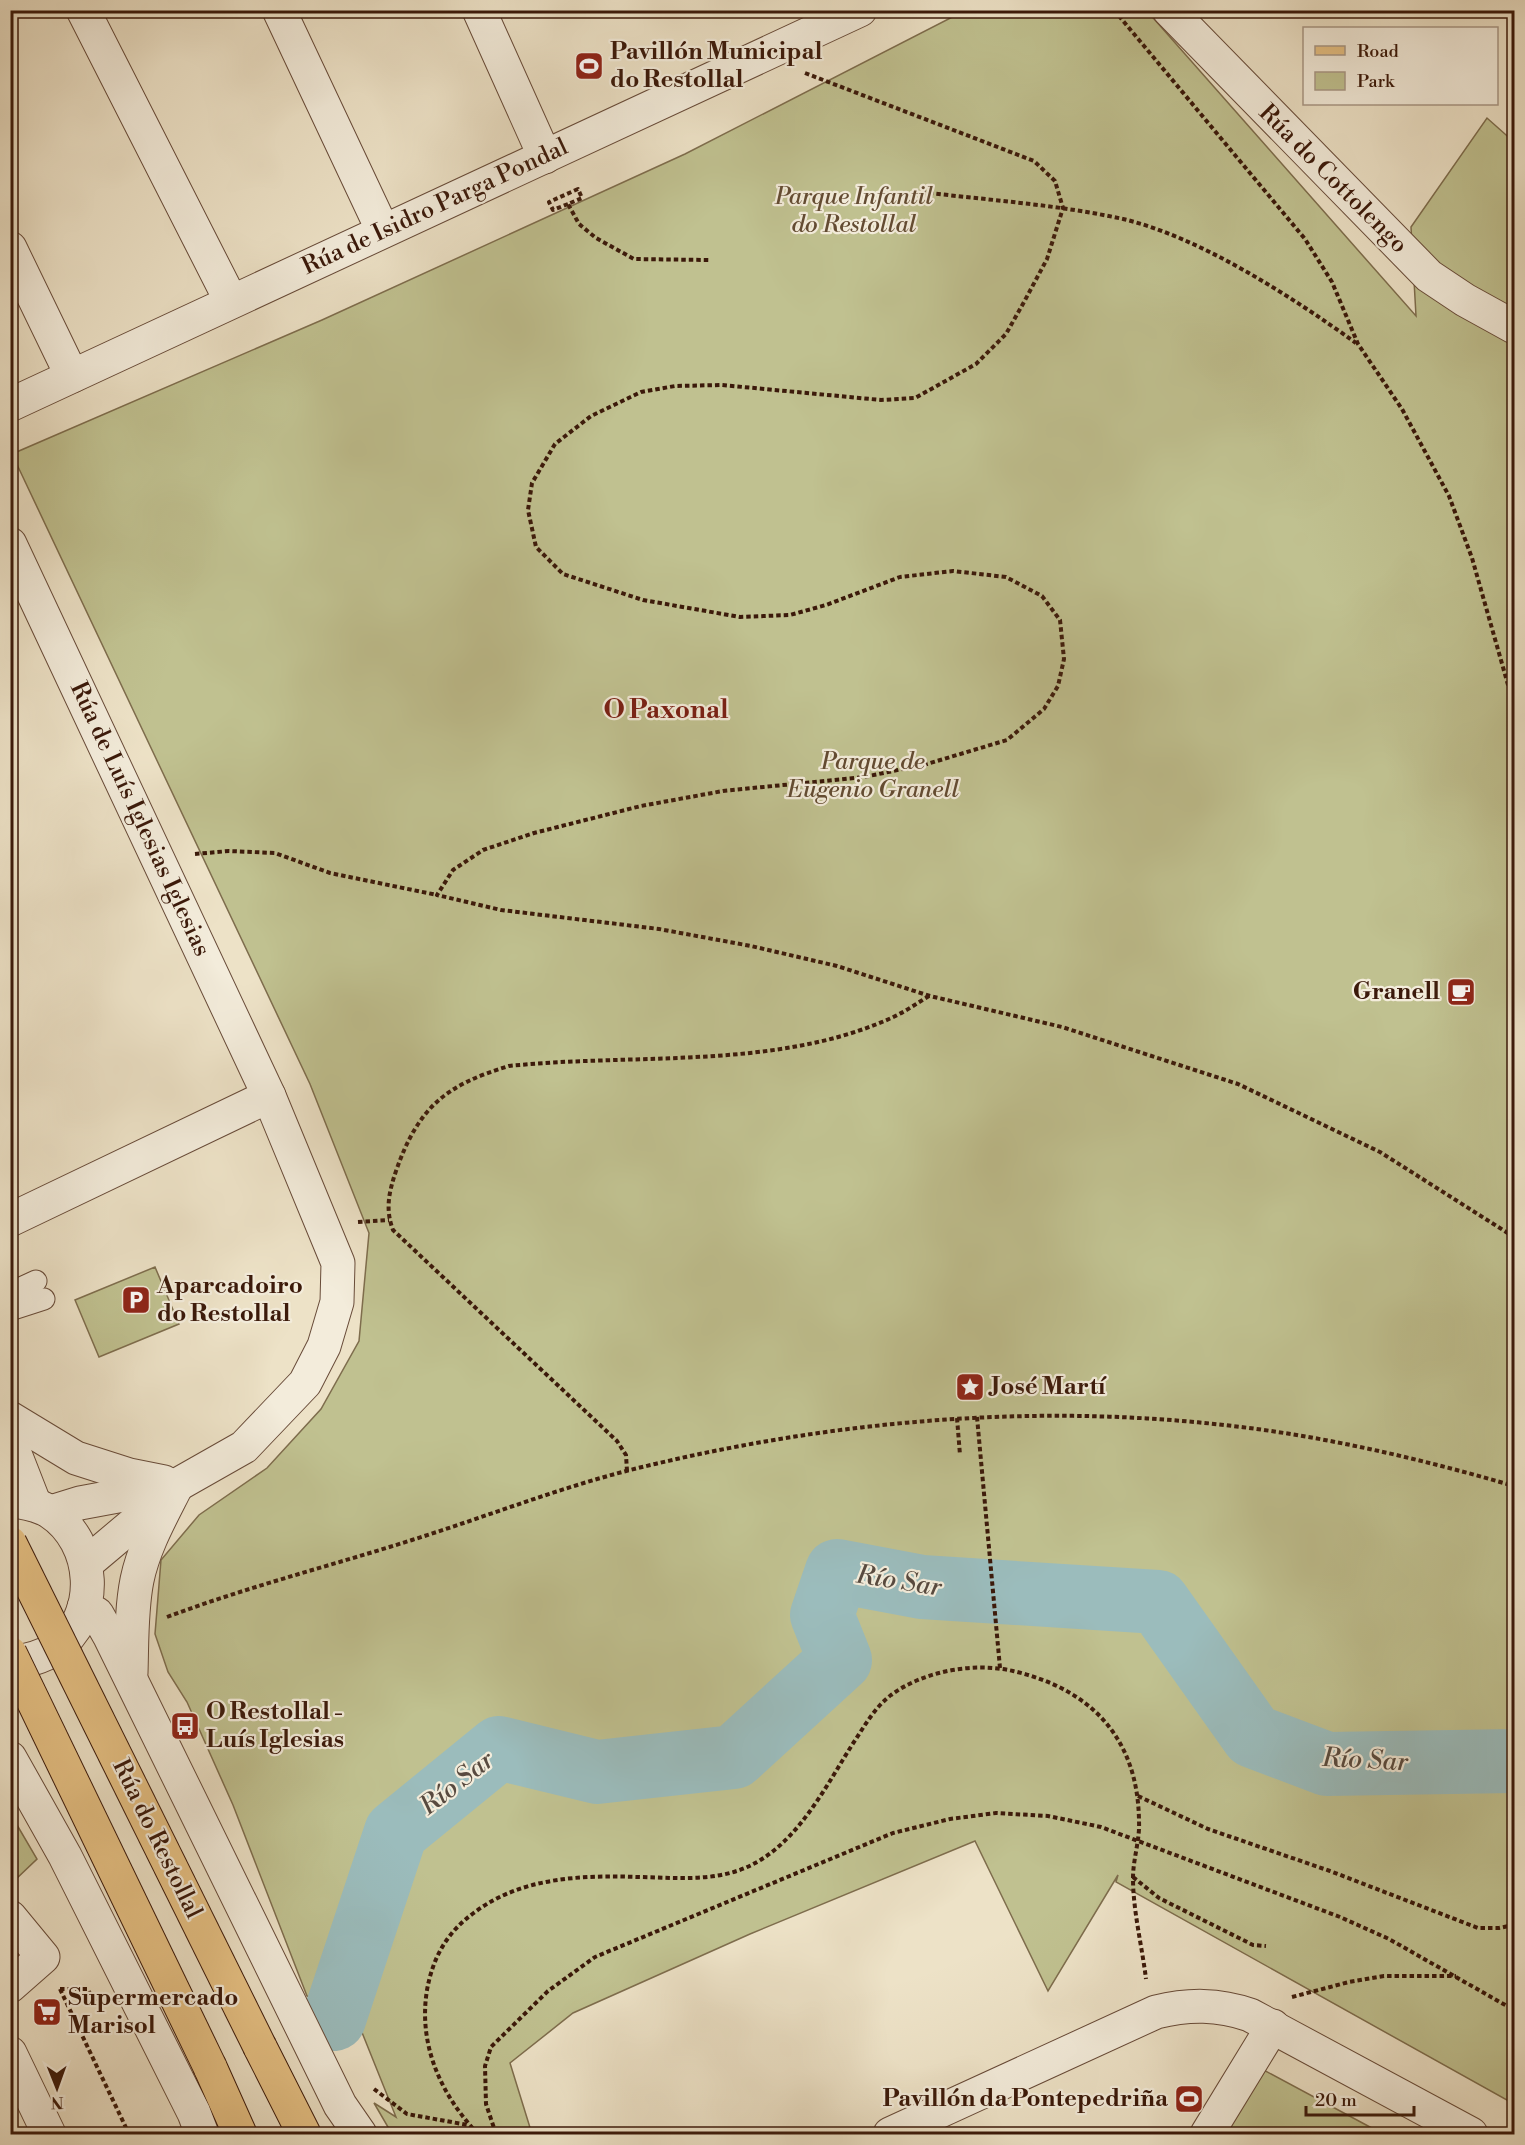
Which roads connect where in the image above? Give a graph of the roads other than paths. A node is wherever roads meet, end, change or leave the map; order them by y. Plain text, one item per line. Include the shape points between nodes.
1 (83, 10) edge
2 (279, 10) edge
3 (479, 10) edge
4 (860, 10) edge
5 (1169, 10) edge
6 (545, 158) junction
7 (383, 231) junction
8 (10, 248) edge
9 (231, 301) junction
10 (1515, 327) edge
11 (72, 376) junction
12 (10, 405) edge
13 (10, 544) edge
14 (269, 1096) junction
15 (10, 1220) edge
16 (10, 1293) edge
17 (10, 1310) edge
18 (10, 1418) edge
19 (10, 1441) edge
20 (177, 1485) junction
21 (32, 1506) edge
22 (10, 1543) edge
23 (87, 1563) junction
24 (84, 1607) junction
25 (10, 1653) edge
26 (10, 1663) edge
27 (131, 1678) junction
28 (10, 1758) edge
29 (10, 1917) edge
30 (10, 1986) edge
31 (1281, 2012) junction
32 (10, 2053) edge
33 (49, 2134) edge
34 (202, 2134) edge
35 (240, 2134) edge
36 (304, 2134) edge
37 (360, 2134) edge
38 (890, 2134) edge
39 (1207, 2134) edge
40 (1471, 2134) edge

1 - 9 street
2 - 7 street
3 - 6 street
4 - 6 street, Rúa de Isidro Parga Pondal
5 - 10 street, Rúa do Cottolengo via 1429,276
6 - 7 street, Rúa de Isidro Parga Pondal
7 - 9 street, Rúa de Isidro Parga Pondal
8 - 11 street
9 - 11 street, Rúa de Isidro Parga Pondal
11 - 12 street, Rúa de Isidro Parga Pondal
13 - 14 street, Rúa de Luís Iglesias Iglesias
14 - 15 street
14 - 20 street, Rúa de Luís Iglesias Iglesias via 338,1263 337,1302 324,1346 305,1383 244,1447
16 - 17 lane via 40,1290
18 - 20 street via 76,1458
19 - 21 street
20 - 21 street, Rúa de Luís Iglesias Iglesias via 80,1503
20 - 23 street, Rúa de Luís Iglesias Iglesias
20 - 27 street, Rúa do Restollal via 152,1535 137,1579
21 - 23 street via 74,1534
22 - 36 main road, Rúa do Restollal, bridge
23 - 24 street
24 - 26 street via 73,1631 54,1649 30,1660
24 - 27 street, Rúa do Restollal via 97,1614
25 - 35 main road, bridge
27 - 37 street, Rúa do Restollal via 340,2105
28 - 34 street via 65,1856
29 - 30 street via 43,1957
31 - 38 street via 1215,2006 1156,2012
31 - 39 street
31 - 40 street
32 - 33 street

